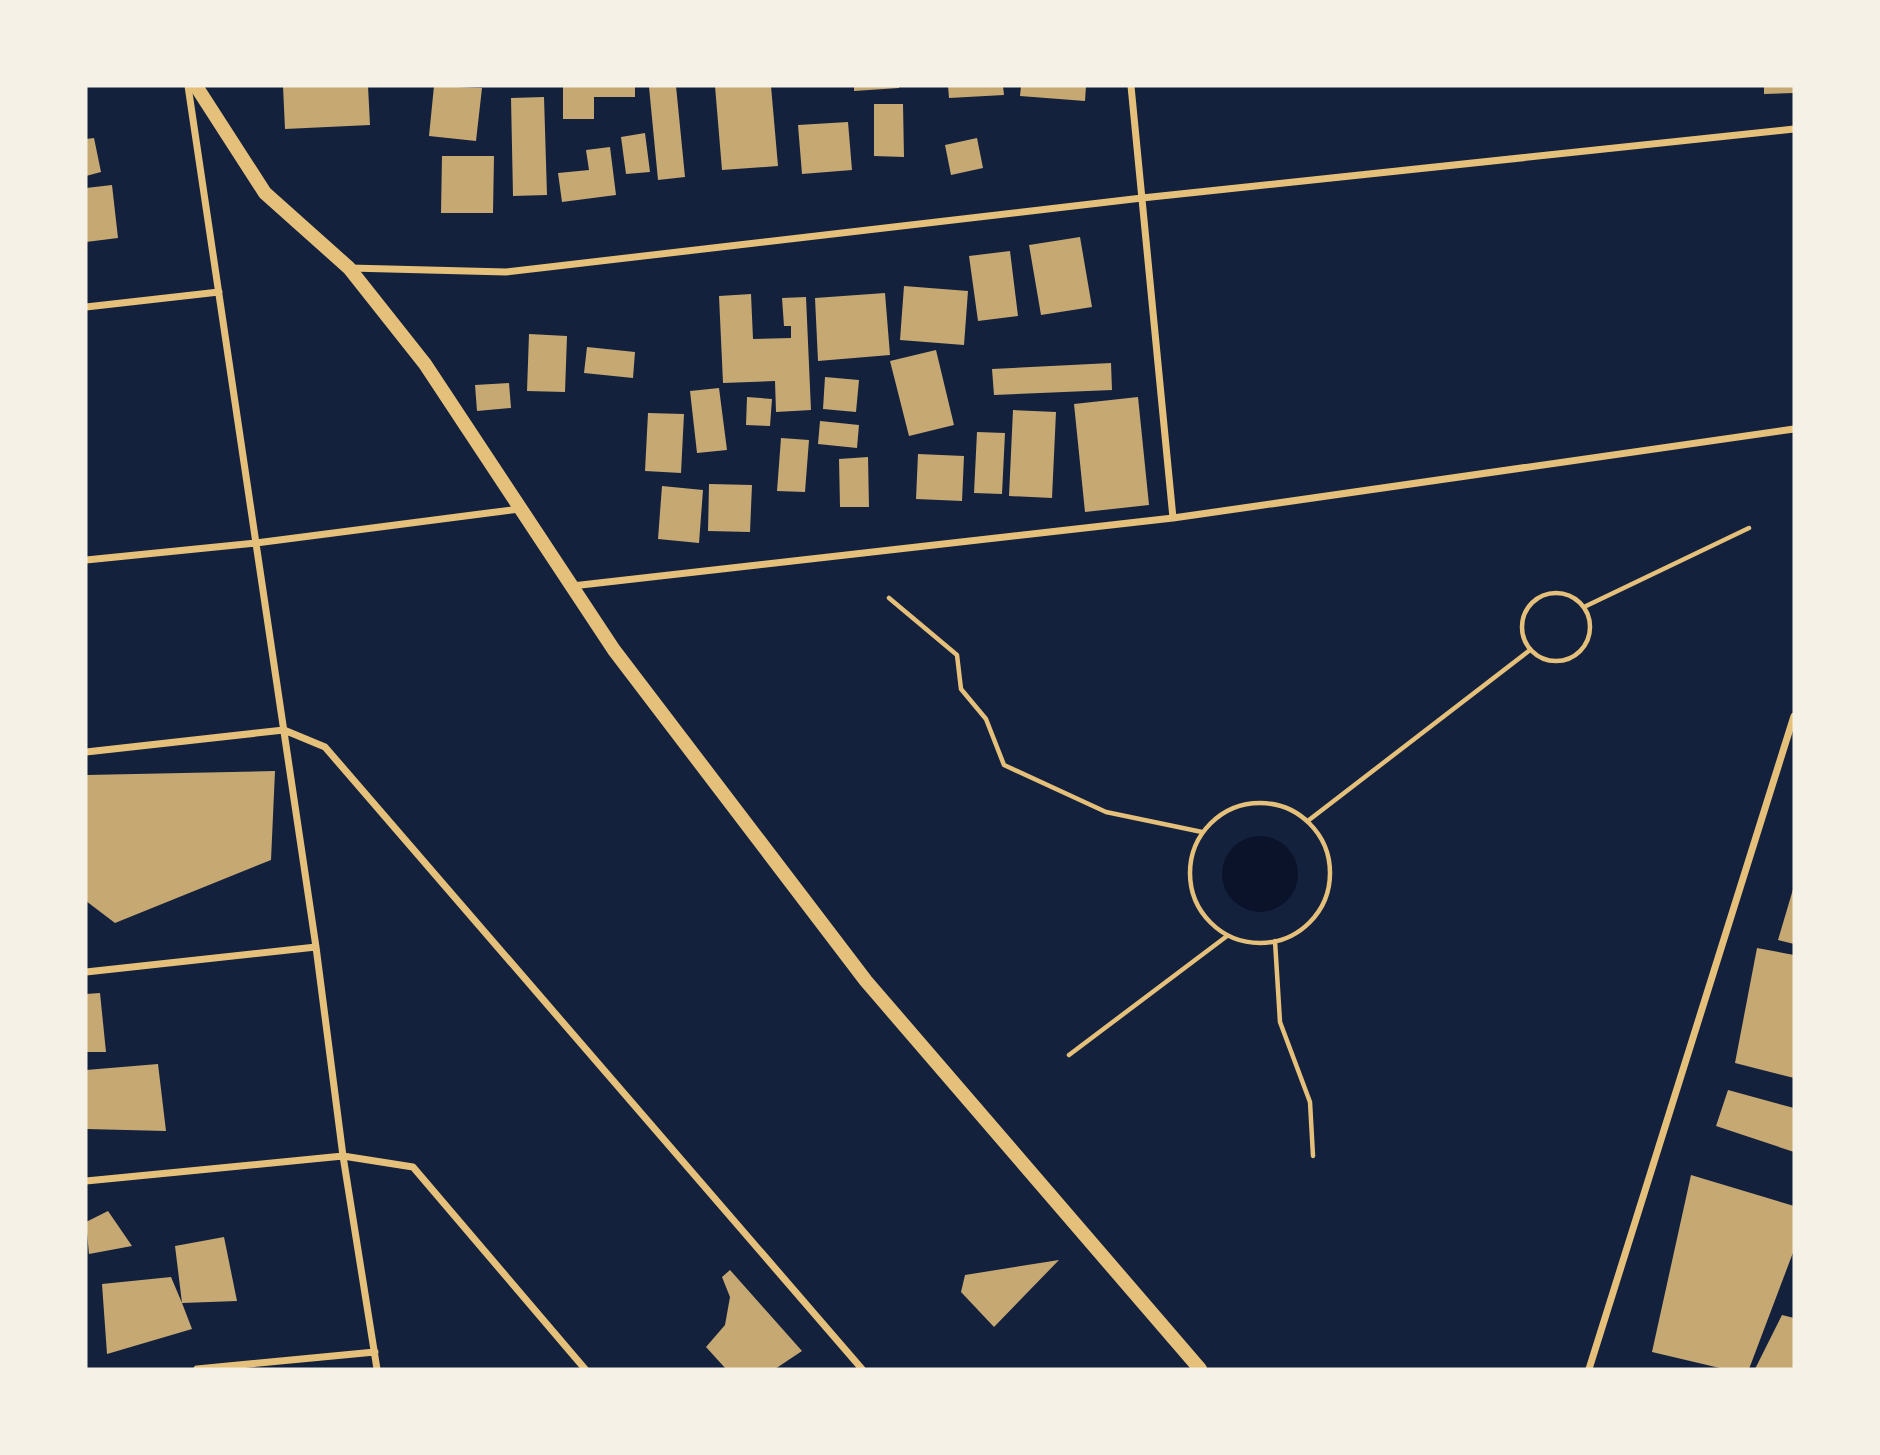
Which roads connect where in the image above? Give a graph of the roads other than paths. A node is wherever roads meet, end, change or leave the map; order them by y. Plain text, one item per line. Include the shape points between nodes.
1 (188, 86) edge
2 (197, 86) edge
3 (1131, 86) edge
4 (1794, 129) edge
5 (1142, 198) junction
6 (349, 268) junction
7 (219, 292) junction
8 (86, 307) edge
9 (1794, 429) edge
10 (520, 509) junction
11 (1173, 518) junction
12 (256, 543) junction
13 (86, 560) edge
14 (572, 586) junction
15 (1794, 716) edge
16 (284, 730) junction
17 (86, 752) edge
18 (316, 947) junction
19 (86, 972) edge
20 (343, 1156) junction
21 (86, 1181) edge
22 (375, 1352) junction
23 (197, 1369) edge
24 (377, 1369) edge
25 (585, 1369) edge
26 (862, 1369) edge
27 (1200, 1369) edge
28 (1590, 1369) edge

1 - 7 street
2 - 6 main road via 265,193
3 - 5 street
4 - 5 street
5 - 6 street via 506,272
5 - 11 street
6 - 10 main road via 425,364
7 - 8 street
7 - 12 street
9 - 11 street
10 - 12 street
10 - 14 main road
11 - 14 street
12 - 13 street
12 - 16 street
14 - 27 main road via 614,650 866,981
15 - 28 street
16 - 17 street
16 - 18 street
16 - 26 street via 324,747
18 - 19 street
18 - 20 street
20 - 21 street
20 - 22 street
20 - 25 street via 413,1167
22 - 23 street
22 - 24 street

